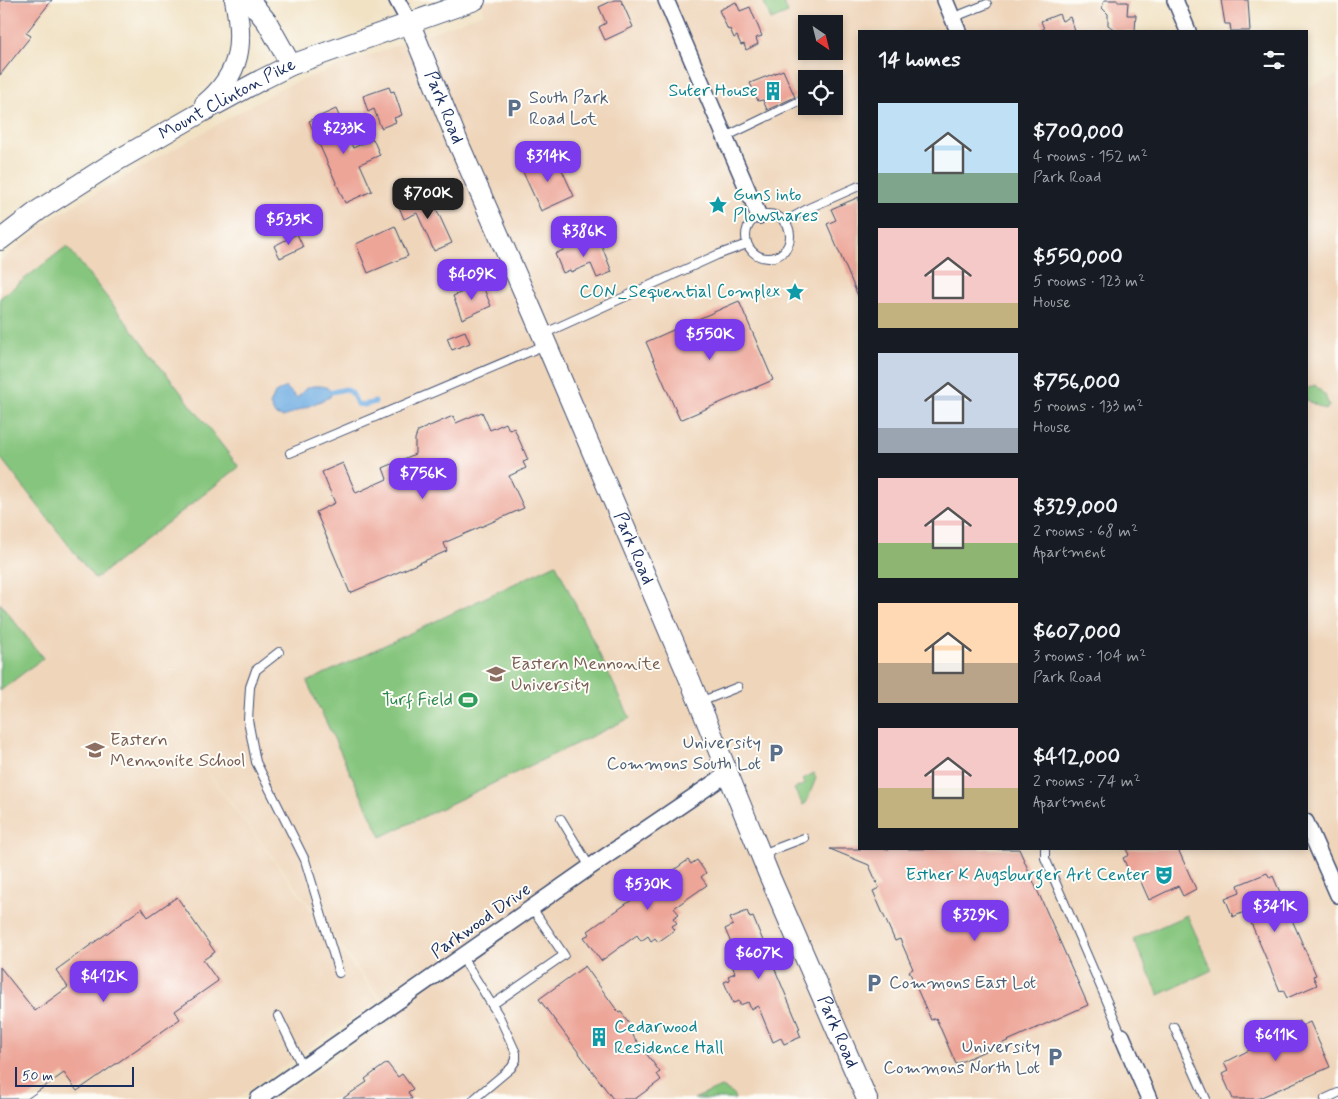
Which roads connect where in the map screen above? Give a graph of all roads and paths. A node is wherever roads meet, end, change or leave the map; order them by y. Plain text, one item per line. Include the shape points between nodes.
1 (235, 0) edge
2 (249, 0) edge
3 (397, 0) edge
4 (475, 0) edge
5 (666, 0) edge
6 (945, 0) edge
7 (1175, 0) edge
8 (987, 4) dead end
9 (410, 24) junction
10 (955, 25) edge
11 (1188, 30) edge
12 (291, 65) junction
13 (798, 102) edge
14 (186, 120) junction
15 (725, 137) junction
16 (858, 186) edge
17 (759, 216) junction
18 (784, 222) junction
19 (0, 240) edge
20 (747, 244) junction
21 (544, 339) junction
22 (290, 453) dead end
23 (279, 652) dead end
24 (738, 687) dead end
25 (699, 703) junction
26 (727, 774) junction
27 (561, 819) dead end
28 (1308, 827) edge
29 (804, 838) dead end
30 (1045, 850) edge
31 (761, 855) junction
32 (590, 867) junction
33 (1338, 895) edge
34 (532, 908) junction
35 (462, 957) junction
36 (339, 973) dead end
37 (492, 1005) junction
38 (278, 1016) dead end
39 (1174, 1027) dead end
40 (1122, 1036) joint
41 (303, 1068) junction
42 (1338, 1094) edge
43 (258, 1099) edge
44 (474, 1099) edge
45 (867, 1099) edge
46 (1149, 1099) edge
47 (1206, 1099) edge
48 (1325, 1099) edge

1 - 14 street via 240,34 234,66 214,95
2 - 12 street via 267,22
3 - 9 street, Park Road
4 - 9 street, Mount Clinton Pike
5 - 15 street
6 - 10 street
7 - 11 street
8 - 10 lane
9 - 12 street, Mount Clinton Pike
9 - 21 street, Park Road
12 - 14 street, Mount Clinton Pike
13 - 15 lane
14 - 19 street, Mount Clinton Pike via 79,184
15 - 17 street
16 - 18 lane
17 - 18 lane via 773,215
17 - 20 lane via 746,231
18 - 20 lane via 789,241 777,256 762,258
20 - 21 lane via 717,255
21 - 22 lane
21 - 25 street, Park Road
23 - 36 lane via 256,670 250,687 248,720 256,762 305,860
24 - 25 lane
25 - 26 street, Park Road
26 - 31 street, Park Road
26 - 32 street, Parkwood Drive
27 - 32 lane
28 - 33 street
29 - 31 lane
30 - 40 lane via 1045,858
31 - 45 street, Park Road
32 - 34 street, Parkwood Drive
34 - 35 street, Parkwood Drive
34 - 37 lane via 564,955
35 - 37 lane
35 - 41 street, Parkwood Drive
37 - 44 lane via 515,1050 516,1060 510,1070
38 - 41 lane
39 - 47 lane
40 - 46 street
41 - 43 street, Parkwood Drive
42 - 48 lane

